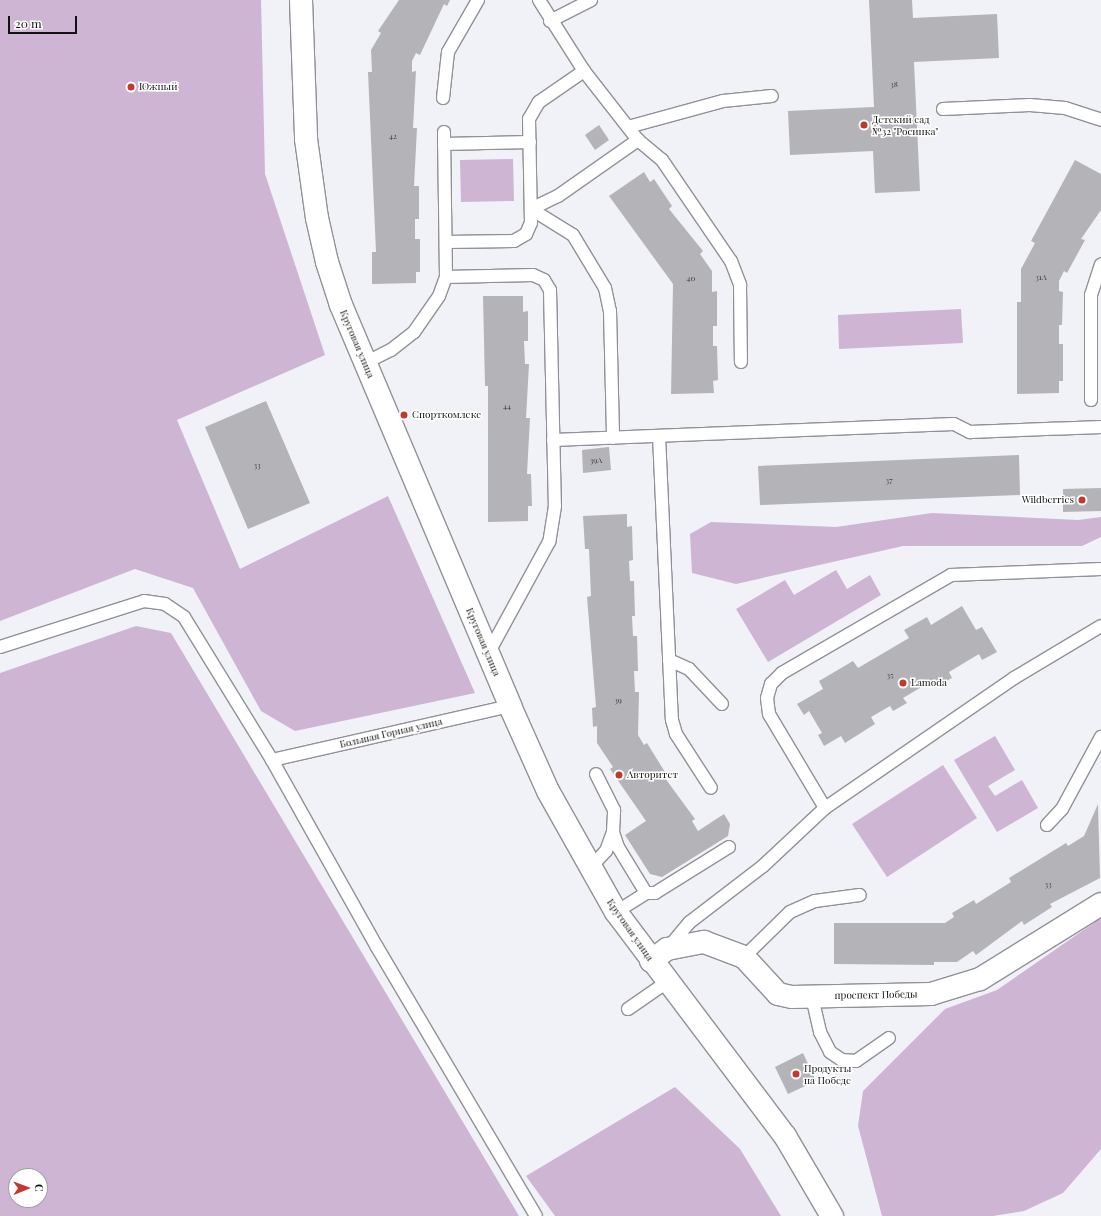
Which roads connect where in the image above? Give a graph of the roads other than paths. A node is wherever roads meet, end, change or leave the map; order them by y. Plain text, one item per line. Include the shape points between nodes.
1 (301, 0) edge
2 (478, 0) edge
3 (539, 0) edge
4 (591, 0) edge
5 (550, 21) junction
6 (584, 71) junction
7 (772, 96) dead end
8 (443, 98) dead end
9 (943, 109) dead end
10 (1101, 120) edge
11 (628, 127) junction
12 (638, 140) junction
13 (530, 142) junction
14 (531, 210) junction
15 (446, 242) junction
16 (1101, 265) edge
17 (446, 277) junction
18 (365, 362) junction
19 (741, 362) dead end
20 (1091, 400) dead end
21 (1101, 427) edge
22 (659, 436) junction
23 (613, 438) junction
24 (553, 440) junction
25 (1101, 569) edge
26 (1101, 626) edge
27 (0, 647) edge
28 (488, 654) junction
29 (669, 660) junction
30 (722, 704) dead end
31 (510, 706) junction
32 (1101, 737) edge
33 (272, 760) junction
34 (596, 774) dead end
35 (711, 788) dead end
36 (825, 808) junction
37 (1047, 825) dead end
38 (613, 832) junction
39 (729, 847) dead end
40 (590, 868) junction
41 (646, 893) junction
42 (860, 895) dead end
43 (1101, 904) edge
44 (616, 912) junction
45 (659, 955) junction
46 (744, 957) junction
47 (667, 982) junction
48 (812, 997) junction
49 (628, 1009) dead end
50 (889, 1038) dead end
51 (536, 1216) edge
52 (832, 1216) edge

1 - 18 street, Круговая улица via 306,139 317,218 341,305
2 - 8 lane via 448,52
3 - 5 lane
4 - 5 lane
5 - 6 lane
6 - 11 lane
6 - 13 lane via 539,102 529,119
7 - 11 lane via 723,101
9 - 10 lane via 1030,105 1065,108
11 - 12 lane
12 - 14 lane via 558,196
12 - 19 lane via 662,160 731,261 740,285
13 - 14 lane
13 - 15 lane via 444,138
14 - 15 lane via 532,223 526,234 514,241
14 - 23 lane via 573,235 605,288 610,311
15 - 17 lane
16 - 20 lane via 1091,295
17 - 18 lane via 439,296 414,332 391,350
17 - 24 lane via 533,275 544,280 550,290
18 - 28 street, Круговая улица
21 - 22 lane via 970,432 954,424
22 - 23 lane
22 - 29 lane
23 - 24 lane
24 - 28 lane via 555,506 549,542
25 - 36 lane via 951,575 782,673 771,684 767,698 769,714
26 - 36 lane via 1014,678
27 - 33 lane via 144,601 165,604 184,617
28 - 31 street, Круговая улица
29 - 30 lane via 690,669
29 - 35 lane via 672,720 676,734
31 - 33 lane, Большая Горная улица
31 - 40 street, Круговая улица via 548,791
32 - 37 lane via 1062,809
33 - 51 lane via 377,947
34 - 38 lane via 614,810
36 - 45 lane via 763,866 690,922
38 - 40 lane via 606,851
38 - 41 lane via 618,847
39 - 41 lane via 655,893
40 - 44 street, Круговая улица
41 - 44 lane
42 - 46 lane via 815,901 790,912
43 - 48 street, проспект Победы via 980,979 959,987 931,994
44 - 45 street, Круговая улица
45 - 46 street, проспект Победы via 704,942
45 - 47 street, Круговая улица
46 - 48 street, проспект Победы via 778,994
47 - 49 lane
47 - 52 street, Круговая улица via 785,1136
48 - 50 lane via 820,1032 830,1052 842,1060 856,1061

